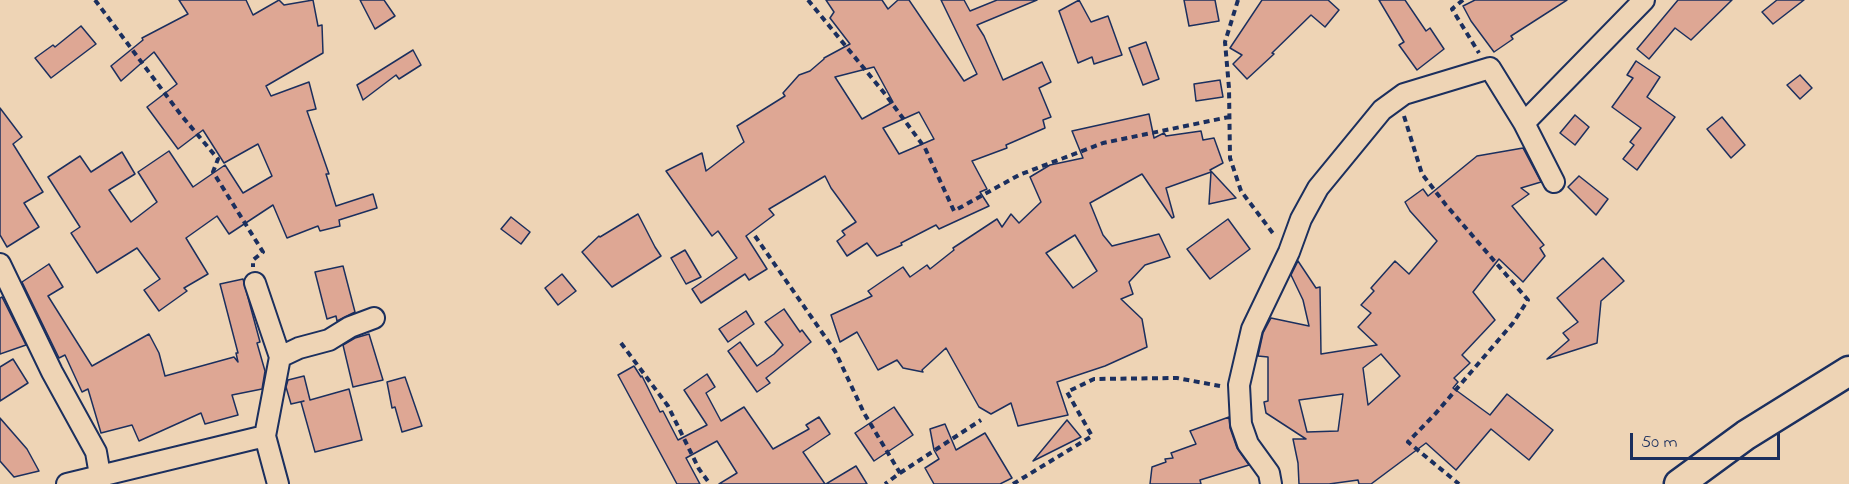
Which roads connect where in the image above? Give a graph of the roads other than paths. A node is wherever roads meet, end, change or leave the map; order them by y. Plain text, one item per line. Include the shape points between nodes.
1 (1644, 0) edge
2 (1524, 123) junction
3 (1554, 182) dead end
4 (0, 264) edge
5 (255, 283) road end
6 (374, 318) dead end
7 (280, 357) junction
8 (1849, 371) edge
9 (265, 436) junction
10 (100, 475) junction
11 (67, 484) edge
12 (278, 484) edge
13 (1271, 484) edge
14 (1679, 484) edge

1 - 2 street
2 - 3 street
2 - 13 street via 1490,68 1404,94 1382,110 1318,188 1252,329 1239,386 1241,424
4 - 10 street via 96,452
5 - 7 street
6 - 7 street via 329,340
7 - 9 street
8 - 14 main road via 1746,435
9 - 10 street
9 - 12 street
10 - 11 street

